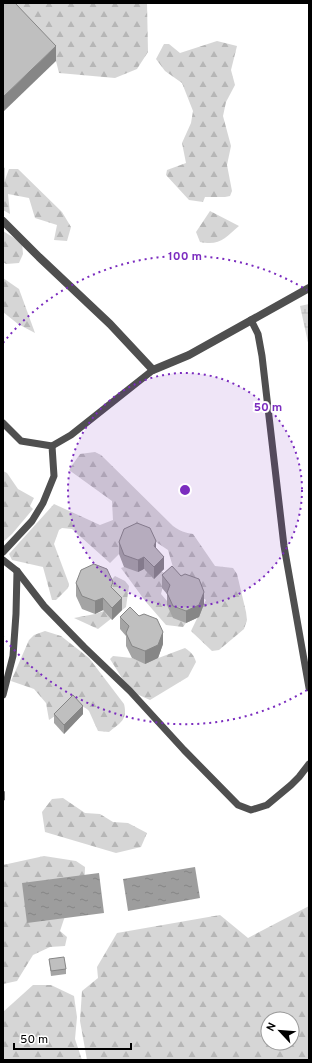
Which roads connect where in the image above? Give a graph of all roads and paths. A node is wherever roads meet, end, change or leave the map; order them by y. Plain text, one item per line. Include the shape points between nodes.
1 (3, 221) edge
2 (309, 288) edge
3 (251, 320) junction
4 (153, 370) junction
5 (3, 423) edge
6 (52, 446) junction
7 (3, 552) edge
8 (3, 560) edge
9 (16, 571) junction
10 (309, 688) edge
11 (3, 696) edge
12 (309, 764) edge

1 - 4 street via 110,324
2 - 3 street
3 - 4 street via 189,355
3 - 10 lane via 258,334 262,356 284,546
4 - 6 lane via 76,431
5 - 6 lane via 21,441
6 - 7 lane via 54,476 43,503 32,521
8 - 9 lane
9 - 11 lane via 13,656
9 - 12 lane via 44,606 130,691 238,805 251,810 266,805 291,785

